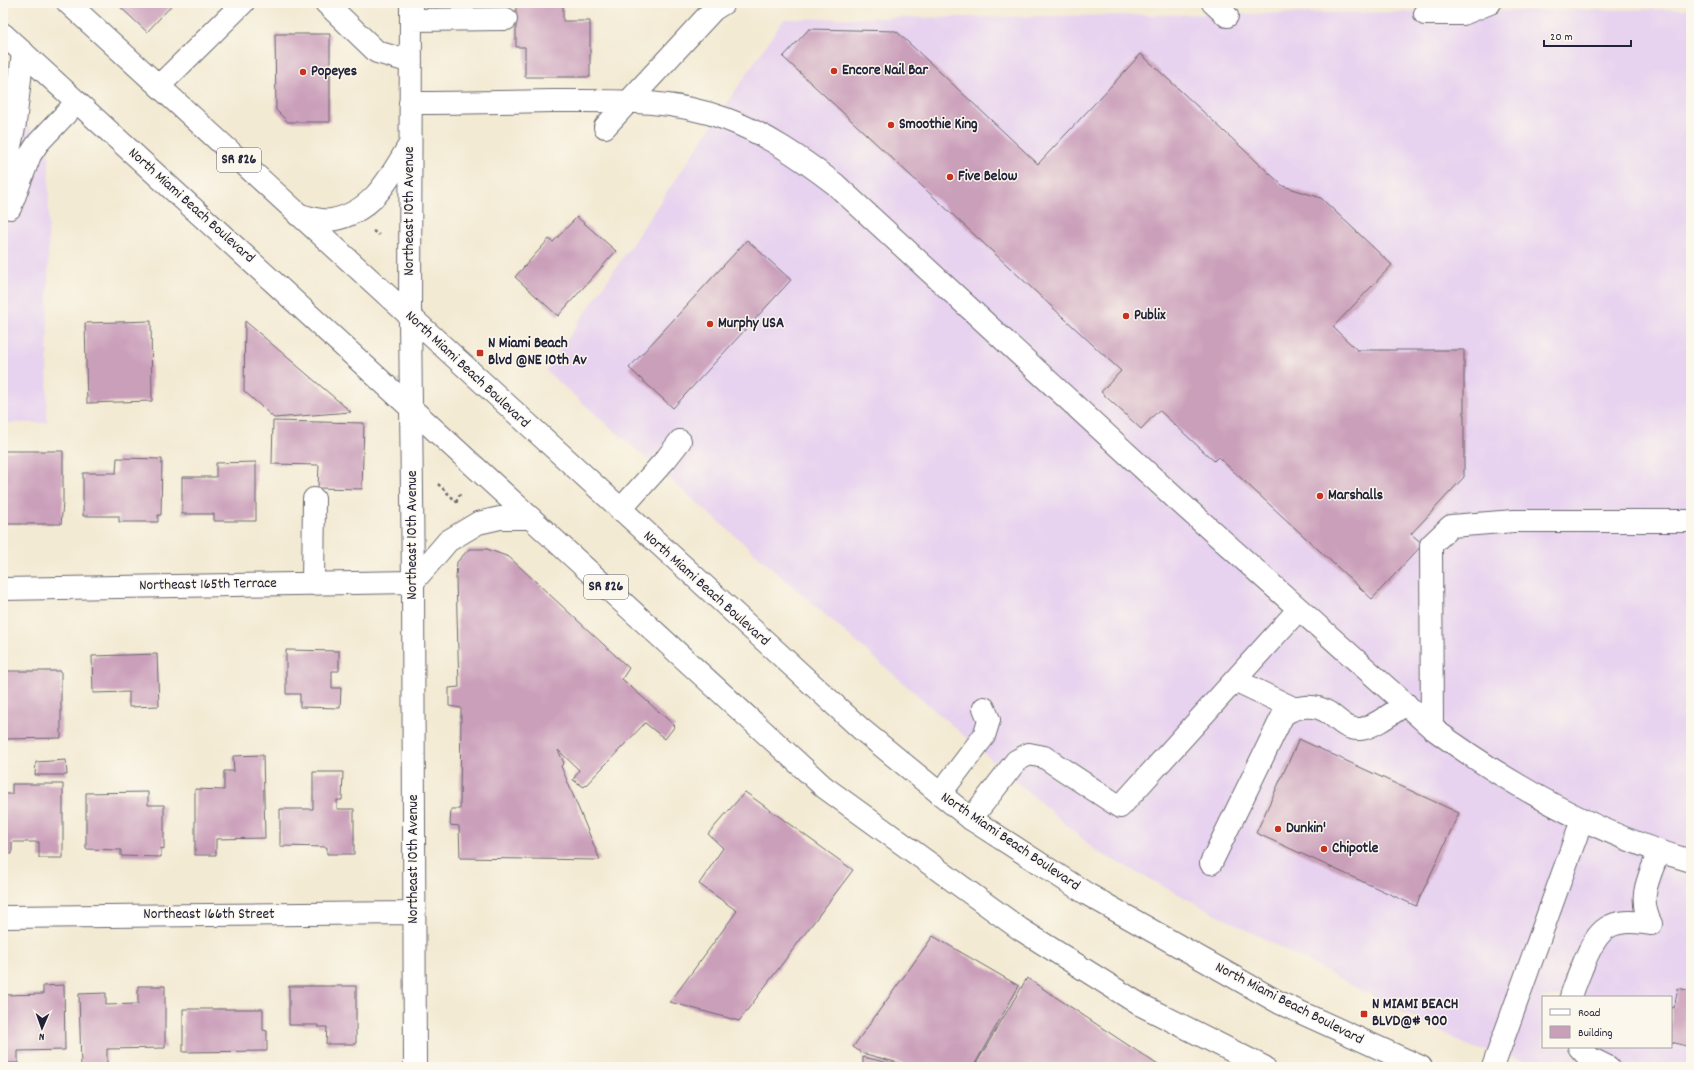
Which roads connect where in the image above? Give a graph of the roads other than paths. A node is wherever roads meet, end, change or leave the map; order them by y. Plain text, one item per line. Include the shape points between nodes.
1 (68, 3) edge
2 (242, 3) edge
3 (326, 3) edge
4 (724, 3) edge
5 (1490, 3) edge
6 (411, 11) edge
7 (1425, 14) dead end
8 (506, 19) dead end
9 (3, 34) edge
10 (23, 52) junction
11 (411, 62) junction
12 (159, 86) junction
13 (77, 102) junction
14 (628, 102) junction
15 (410, 103) junction
16 (605, 127) dead end
17 (410, 144) junction
18 (3, 179) edge
19 (10, 208) dead end
20 (298, 215) junction
21 (410, 318) junction
22 (412, 408) junction
23 (680, 441) dead end
24 (314, 498) dead end
25 (620, 510) junction
26 (531, 518) junction
27 (1691, 521) edge
28 (413, 582) junction
29 (313, 584) junction
30 (3, 589) edge
31 (1299, 609) junction
32 (1235, 680) junction
33 (1406, 704) junction
34 (984, 708) dead end
35 (1293, 708) junction
36 (1432, 728) junction
37 (940, 794) junction
38 (971, 819) junction
39 (1582, 820) junction
40 (1659, 852) junction
41 (1691, 861) edge
42 (1210, 863) dead end
43 (414, 913) junction
44 (3, 917) edge
45 (1571, 996) edge
46 (1580, 1048) edge
47 (415, 1067) edge
48 (1264, 1067) edge
49 (1421, 1067) edge
50 (1493, 1067) edge
51 (1608, 1067) edge

1 - 12 main road, North Miami Beach Boulevard / SR 826
2 - 12 main road
3 - 11 main road via 377,52
4 - 14 main road via 713,10
5 - 7 main road via 1463,14
6 - 8 main road
6 - 11 main road, Northeast 10th Avenue
9 - 10 main road, North Miami Beach Boulevard / SR 826
10 - 13 main road, North Miami Beach Boulevard / SR 826
10 - 18 main road via 15,123
11 - 15 main road, Northeast 10th Avenue
12 - 20 main road, North Miami Beach Boulevard / SR 826
13 - 19 main road via 30,155
13 - 22 main road, North Miami Beach Boulevard / SR 826
14 - 15 main road
14 - 16 main road
14 - 31 main road via 690,109 726,119 801,158 835,184
15 - 17 main road, Northeast 10th Avenue
17 - 20 main road via 378,194 356,213 330,221
17 - 21 main road, Northeast 10th Avenue
20 - 21 main road, North Miami Beach Boulevard / SR 826
21 - 22 main road, Northeast 10th Avenue
21 - 25 main road, North Miami Beach Boulevard / SR 826
22 - 26 main road, North Miami Beach Boulevard / SR 826
22 - 28 main road, Northeast 10th Avenue
23 - 25 main road
24 - 29 main road
25 - 37 main road, North Miami Beach Boulevard / SR 826 via 861,729
26 - 28 main road via 500,518 478,523 448,541
26 - 48 main road, North Miami Beach Boulevard / SR 826 via 830,791 1026,933 1139,1004
27 - 36 main road via 1514,521 1451,526 1432,545
28 - 29 main road, Northeast 165th Terrace
28 - 43 main road, Northeast 10th Avenue
29 - 30 main road, Northeast 165th Terrace
31 - 32 main road
31 - 33 main road
32 - 35 main road
32 - 38 main road via 1120,807 1044,756 1029,754 1016,761
33 - 35 main road via 1361,729 1350,728 1318,708
33 - 36 main road
34 - 37 main road via 989,720 984,736
35 - 42 main road via 1283,715 1277,724
36 - 39 main road via 1516,785
37 - 38 main road, North Miami Beach Boulevard / SR 826
38 - 49 main road, North Miami Beach Boulevard / SR 826 via 1087,894 1274,1000
39 - 40 main road
39 - 50 main road
40 - 41 main road
40 - 45 main road via 1643,901 1651,924 1618,922 1605,929 1593,941
43 - 44 main road, Northeast 166th Street
43 - 47 main road, Northeast 10th Avenue
46 - 51 main road via 1588,1057

